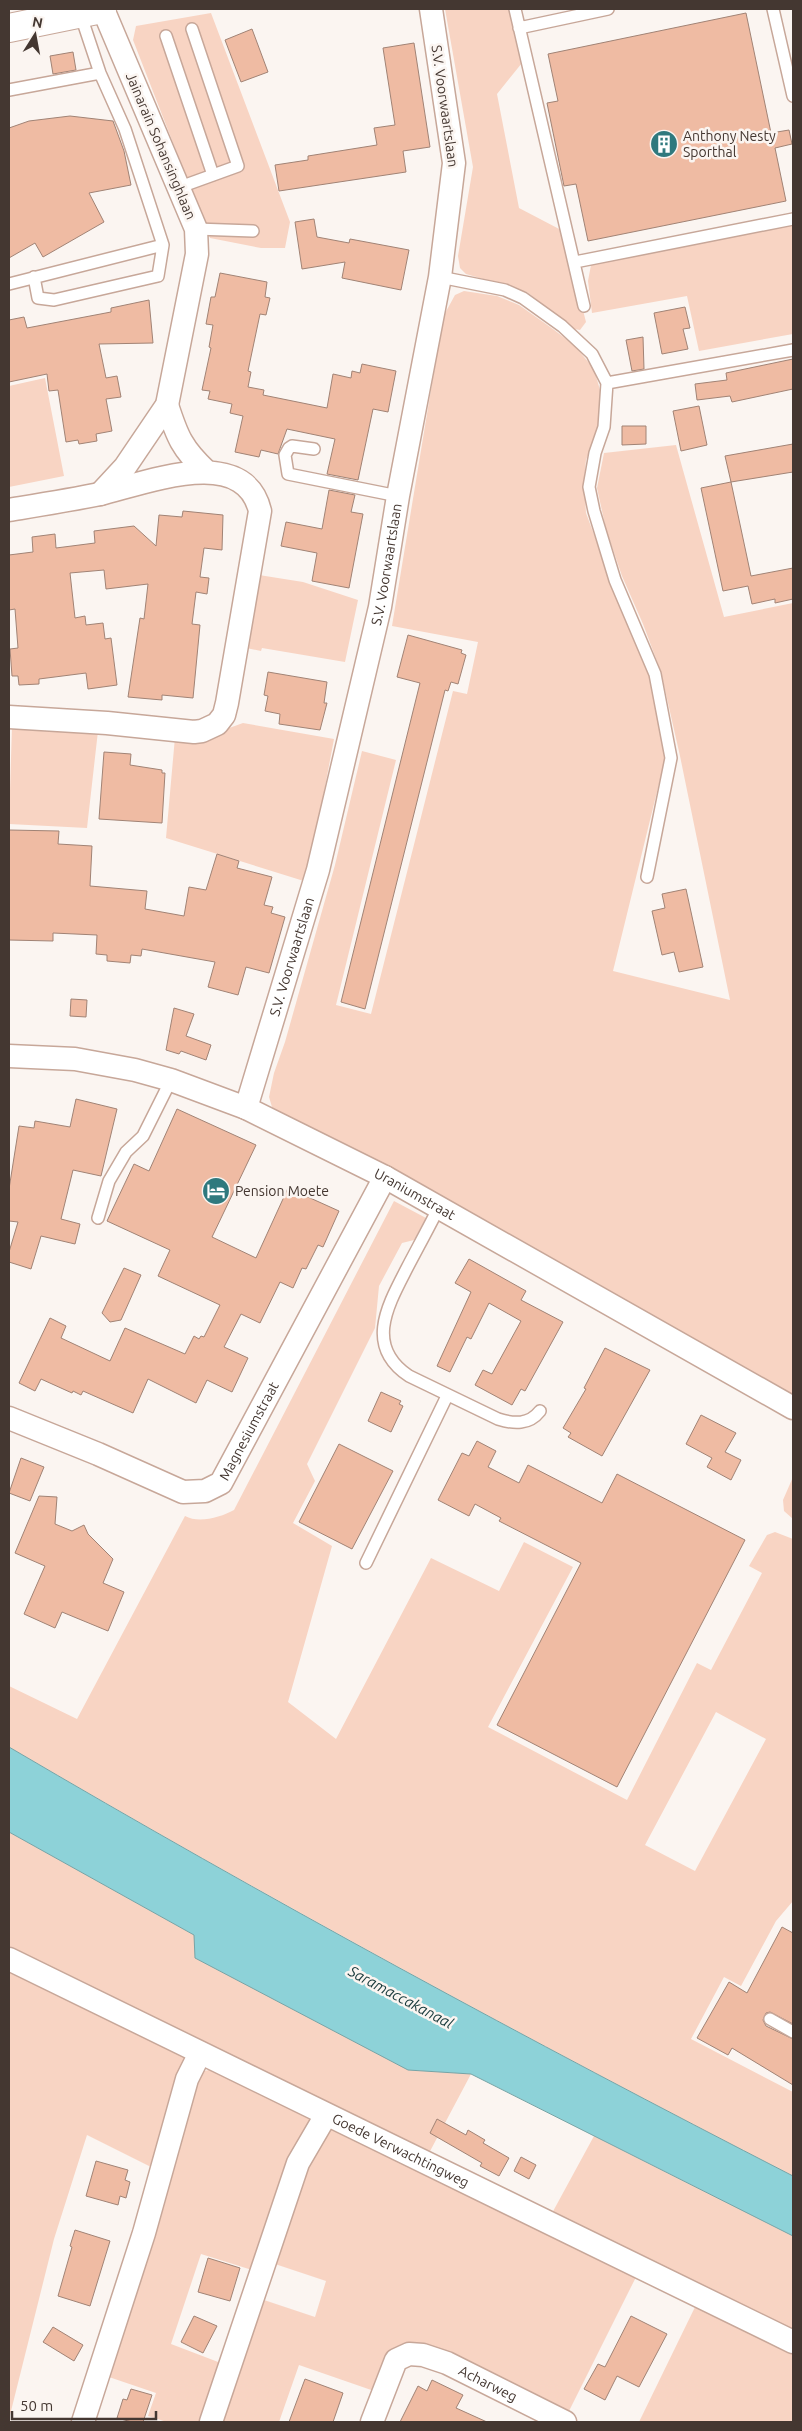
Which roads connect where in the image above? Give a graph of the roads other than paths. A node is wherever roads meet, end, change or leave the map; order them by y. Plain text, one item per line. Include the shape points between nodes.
1 (431, 9) edge
2 (516, 9) edge
3 (608, 9) edge
4 (773, 9) edge
5 (95, 10) edge
6 (9, 28) edge
7 (519, 28) junction
8 (192, 29) dead end
9 (166, 36) dead end
10 (100, 73) junction
11 (9, 90) edge
12 (793, 96) edge
13 (213, 175) junction
14 (180, 187) junction
15 (793, 219) edge
16 (196, 229) junction
17 (253, 231) dead end
18 (163, 245) junction
19 (576, 262) junction
20 (34, 277) junction
21 (440, 277) junction
22 (9, 284) edge
23 (584, 306) dead end
24 (793, 350) edge
25 (607, 383) junction
26 (166, 405) junction
27 (314, 449) dead end
28 (207, 472) junction
29 (100, 494) junction
30 (398, 496) junction
31 (9, 510) edge
32 (9, 717) edge
33 (647, 877) dead end
34 (9, 1056) edge
35 (171, 1080) junction
36 (246, 1108) junction
37 (385, 1177) junction
38 (439, 1207) junction
39 (98, 1218) dead end
40 (447, 1396) junction
41 (793, 1408) edge
42 (540, 1411) dead end
43 (9, 1418) edge
44 (366, 1563) dead end
45 (11, 1965) edge
46 (770, 2019) dead end
47 (793, 2032) edge
48 (200, 2053) junction
49 (326, 2115) junction
50 (793, 2342) edge
51 (83, 2422) edge
52 (211, 2422) edge
53 (372, 2422) edge
54 (566, 2422) edge

1 - 21 street, S.V. Voorwaartslaan via 454,163
2 - 7 lane
3 - 7 lane
4 - 12 lane
5 - 6 main road
5 - 10 lane
5 - 14 street, Jainarain Sohansinghlaan
7 - 19 lane
8 - 13 lane via 238,166
9 - 13 lane
10 - 11 lane
10 - 18 lane via 125,129
13 - 14 lane
14 - 16 street, Jainarain Sohansinghlaan
15 - 19 lane
16 - 17 lane
16 - 26 street, Jainarain Sohansinghlaan via 197,254
18 - 20 lane
18 - 20 lane via 158,276 54,300 38,298
19 - 23 lane
20 - 22 lane
21 - 25 lane via 505,290 523,298 562,326 592,354
21 - 30 street, S.V. Voorwaartslaan
24 - 25 lane
25 - 33 lane via 604,427 589,487 615,580 655,674 672,758
26 - 28 street via 178,439 190,457
26 - 29 street via 124,467
27 - 30 lane via 289,448 286,455 288,474
28 - 29 street via 183,473
28 - 32 street via 221,474 249,488 260,511 232,685 224,715 217,724 194,732
29 - 31 street
30 - 36 street, S.V. Voorwaartslaan via 380,608 318,870
34 - 35 street, Uraniumstraat via 76,1059
35 - 36 street, Uraniumstraat
35 - 39 lane via 143,1136 126,1152 109,1181
36 - 37 street, Uraniumstraat
37 - 38 street, Uraniumstraat
37 - 43 street, Magnesiumstraat via 220,1483 199,1492 183,1492
38 - 40 lane via 388,1306 384,1338 388,1354 398,1368
38 - 41 street, Uraniumstraat
40 - 42 lane via 511,1423 535,1419
40 - 44 lane
45 - 48 street, Goede Verwachtingweg
46 - 47 lane
48 - 49 street, Goede Verwachtingweg
48 - 51 street via 187,2079 144,2233
49 - 50 street, Goede Verwachtingweg
49 - 52 street via 298,2163
53 - 54 street, Acharweg via 396,2360 409,2354 447,2363

